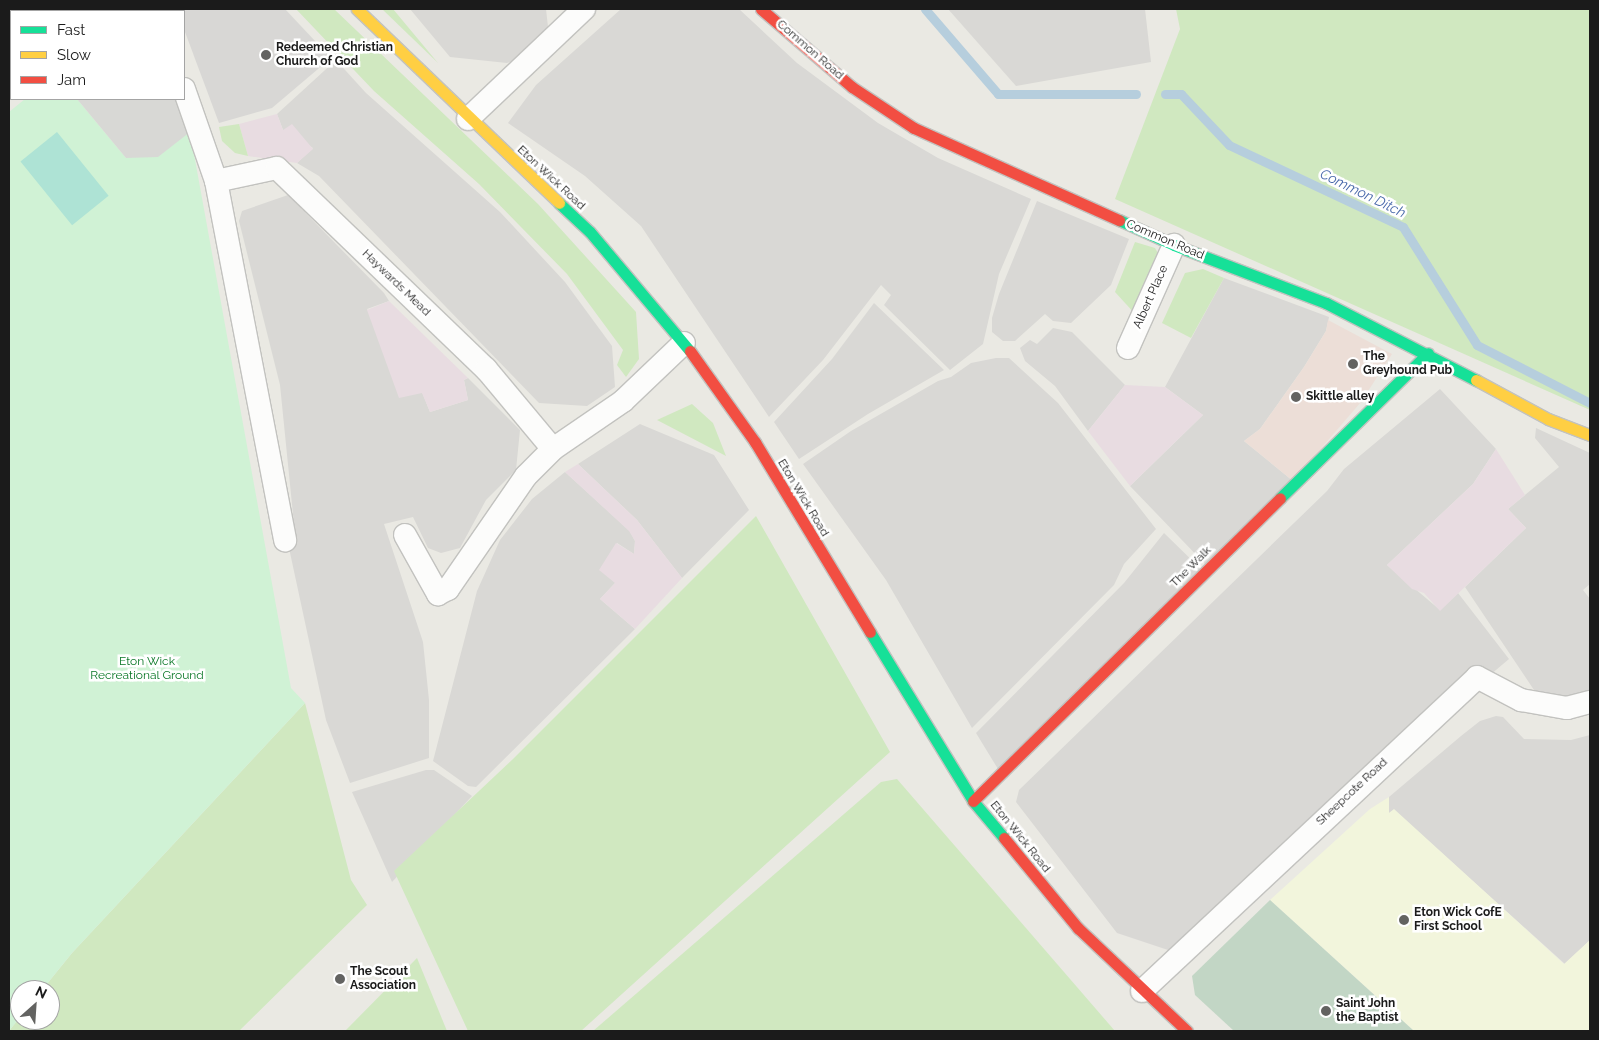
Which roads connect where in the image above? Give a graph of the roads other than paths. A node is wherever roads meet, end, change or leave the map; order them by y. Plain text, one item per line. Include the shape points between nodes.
1 (357, 9) edge
2 (761, 9) edge
3 (576, 12) edge
4 (185, 92) edge
5 (468, 119) junction
6 (216, 181) junction
7 (1174, 245) junction
8 (684, 343) junction
9 (1128, 348) dead end
10 (1428, 353) junction
11 (1590, 435) edge
12 (553, 449) junction
13 (405, 535) dead end
14 (284, 540) dead end
15 (1590, 702) edge
16 (973, 801) junction
17 (1142, 991) junction
18 (1187, 1031) edge

1 - 5 street, Eton Wick Road
2 - 7 street, Common Road via 852,87 914,128
3 - 5 street
4 - 6 street
5 - 8 street, Eton Wick Road via 590,232
6 - 12 street, Haywards Mead via 277,168 486,369
6 - 14 street
7 - 9 street, Albert Place
7 - 10 street, Common Road via 1326,303
8 - 12 street via 622,401
8 - 16 street, Eton Wick Road via 755,442
10 - 11 street, Common Road via 1548,419
10 - 16 street, The Walk
12 - 13 street via 508,499 448,589 438,594
15 - 17 street, Sheepcote Road via 1567,708 1521,700 1477,677
16 - 17 street, Eton Wick Road via 1078,928
17 - 18 street, Eton Wick Road

